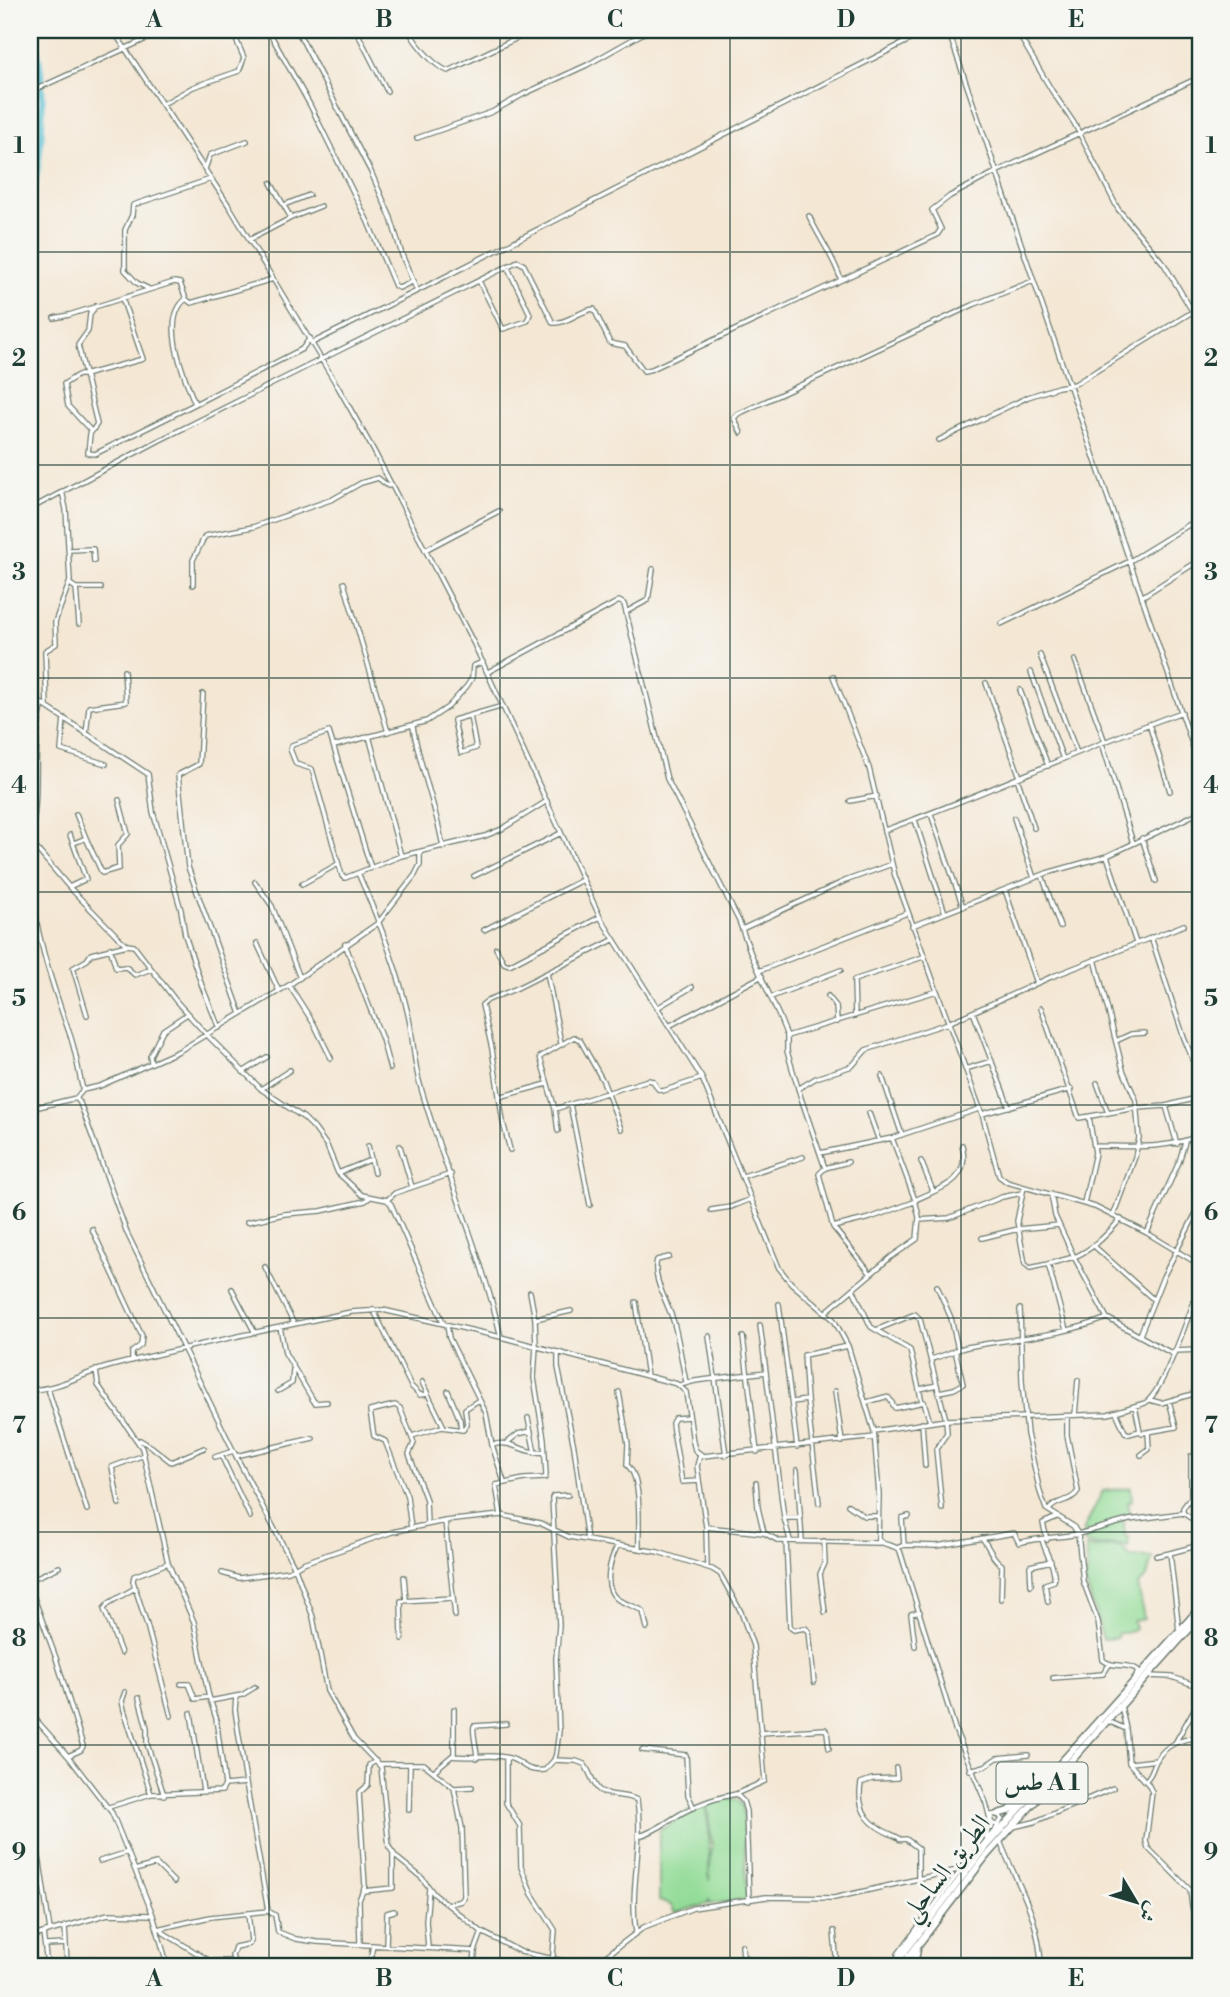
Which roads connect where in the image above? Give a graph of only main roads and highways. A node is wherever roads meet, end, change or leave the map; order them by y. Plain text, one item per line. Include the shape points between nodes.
1 (1200, 1608) edge
2 (1200, 1617) edge
3 (1034, 1792) junction
4 (998, 1814) road end
5 (918, 1945) junction
6 (900, 1964) edge
7 (893, 1967) edge
8 (914, 1967) edge

1 - 3 highway, الطريق الساحلي / طس A 1
2 - 5 highway, الطريق الساحلي / طس A 1 via 1000,1840
3 - 4 highway
3 - 6 highway, الطريق الساحلي / طس A 1 via 985,1847
5 - 6 highway, الطريق الساحلي / طس A 1
5 - 8 highway
6 - 7 highway, الطريق الساحلي / طس A 1

